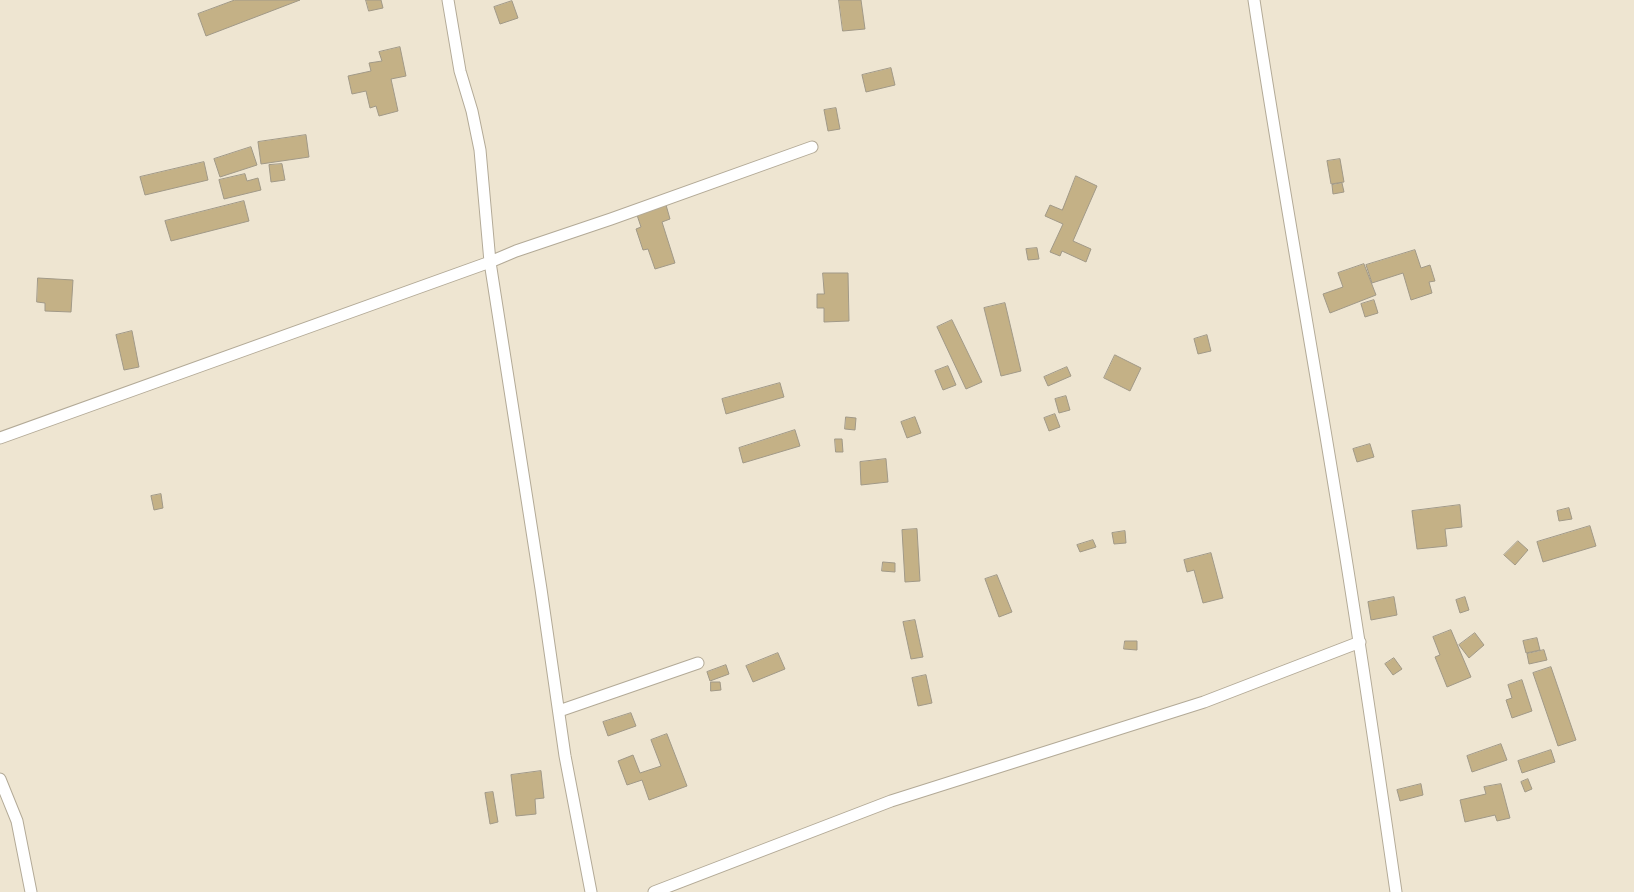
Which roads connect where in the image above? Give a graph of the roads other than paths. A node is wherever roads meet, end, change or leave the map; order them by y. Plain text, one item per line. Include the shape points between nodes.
1 (448, 0) edge
2 (1254, 0) edge
3 (812, 147) dead end
4 (490, 262) junction
5 (0, 438) edge
6 (1360, 642) junction
7 (698, 663) dead end
8 (559, 711) junction
9 (0, 779) edge
10 (32, 892) edge
11 (591, 892) edge
12 (654, 892) edge
13 (1396, 892) edge

1 - 4 street via 460,71 480,150
2 - 6 street
3 - 4 street
4 - 5 street
4 - 8 street
6 - 12 street via 1204,702 892,802
6 - 13 street
7 - 8 street
8 - 11 street
9 - 10 street via 17,821

